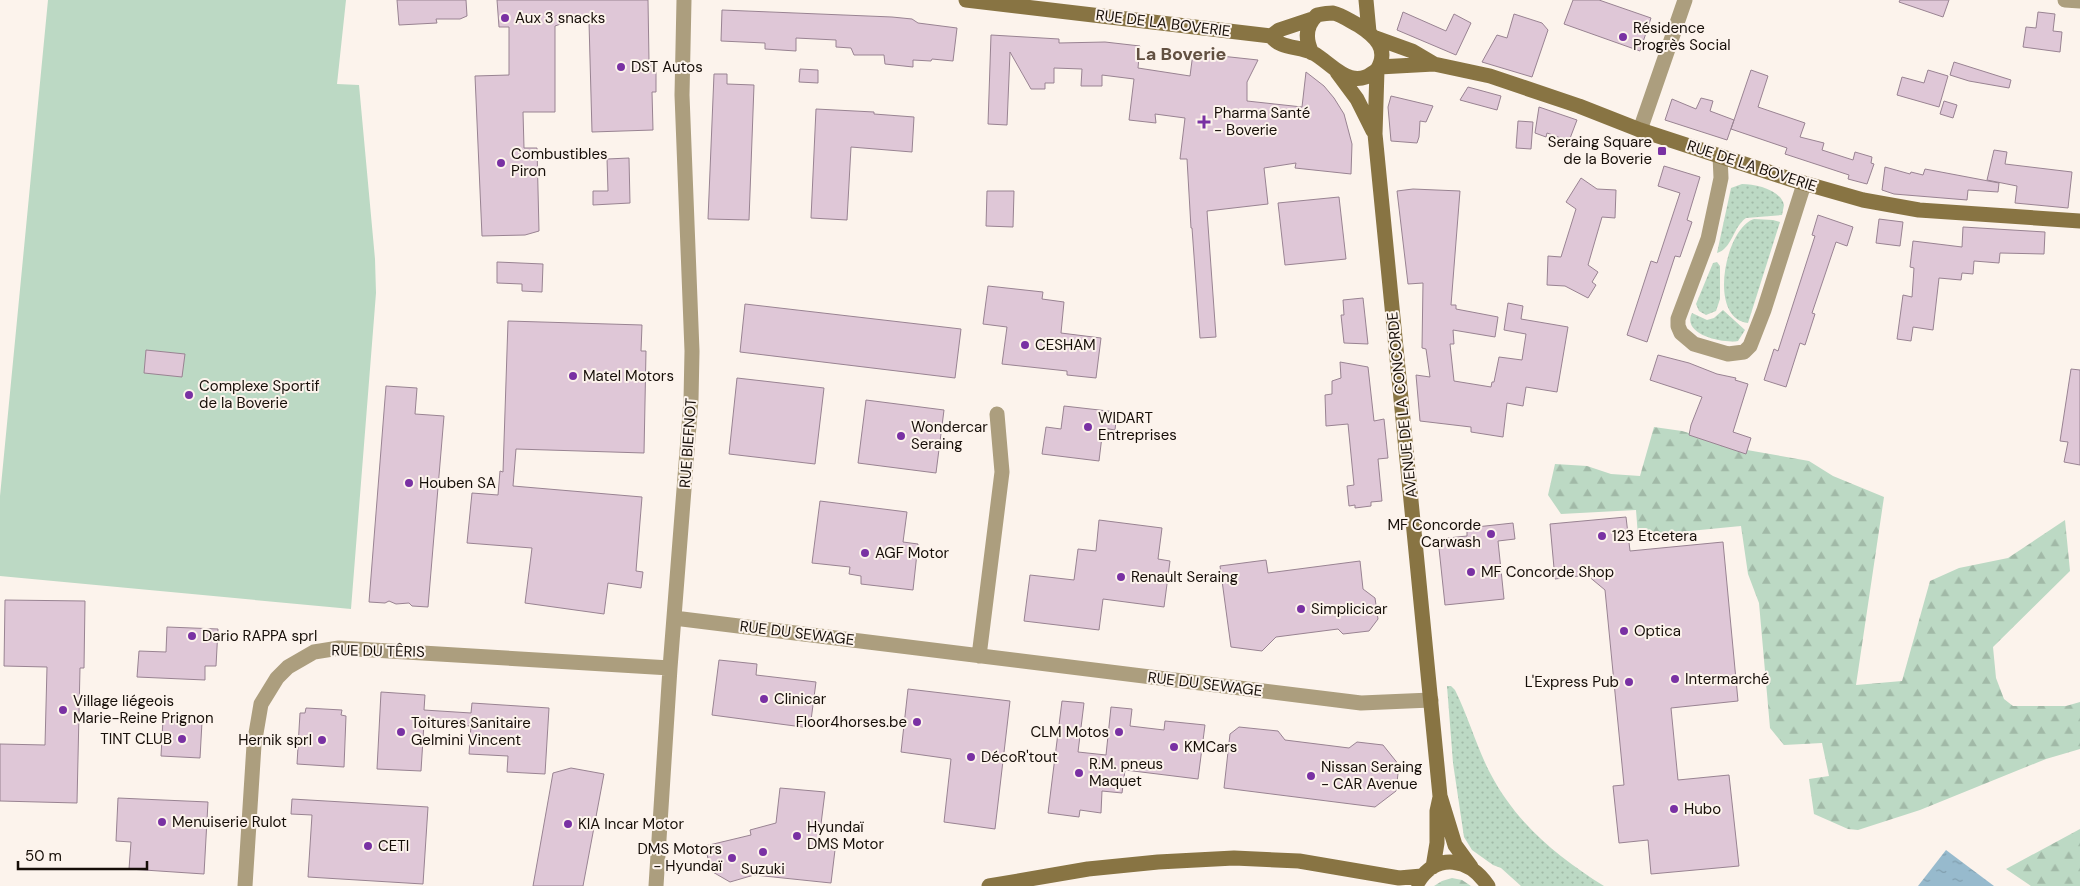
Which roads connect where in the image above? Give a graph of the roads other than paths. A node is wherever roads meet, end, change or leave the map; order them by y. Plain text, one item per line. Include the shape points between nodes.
1 (684, 0) edge
2 (966, 0) edge
3 (1366, 0) edge
4 (1685, 0) edge
5 (1317, 11) edge
6 (1373, 35) junction
7 (1271, 36) junction
8 (1312, 53) junction
9 (1434, 64) junction
10 (1334, 68) junction
11 (1378, 69) junction
12 (1640, 130) junction
13 (1375, 134) junction
14 (1720, 156) junction
15 (1804, 184) junction
16 (2080, 221) edge
17 (997, 414) dead end
18 (674, 618) junction
19 (980, 656) junction
20 (670, 668) junction
21 (1431, 700) junction
22 (1440, 796) junction
23 (1471, 867) junction
24 (1423, 876) edge
25 (245, 886) edge
26 (656, 886) edge
27 (989, 886) edge
28 (1488, 886) edge

1 - 18 street, RUE BIEFNOT via 682,95 692,351 689,441
2 - 7 street, RUE DE LA BOVERIE
3 - 6 street
4 - 12 street
5 - 6 street, RUE DE LA BOVERIE via 1342,16
5 - 7 street, RUE DE LA BOVERIE
5 - 8 street via 1306,35
6 - 9 street, RUE DE LA BOVERIE
6 - 11 street via 1382,53
7 - 8 street, RUE DE LA BOVERIE via 1279,44
8 - 10 street, RUE DE LA BOVERIE
9 - 11 street, RUE DE LA BOVERIE
9 - 12 street, RUE DE LA BOVERIE via 1490,76
10 - 11 street, RUE DE LA BOVERIE via 1352,78 1364,78
10 - 13 street, AVENUE DE LA CONCORDE via 1357,99
11 - 13 street, AVENUE DE LA CONCORDE
12 - 14 street, RUE DE LA BOVERIE
13 - 21 street, AVENUE DE LA CONCORDE
14 - 15 street, RUE DE LA BOVERIE
14 - 15 street via 1721,178 1708,239 1678,319 1678,326 1686,339 1706,348 1736,354 1750,346
15 - 16 street, RUE DE LA BOVERIE via 1863,200 1919,210
17 - 19 street via 1002,472
18 - 19 street, RUE DU SEWAGE
18 - 20 street, RUE BIEFNOT
19 - 21 street, RUE DU SEWAGE via 1361,703
20 - 25 street, RUE DU TÊRIS via 339,648 314,652 277,678 261,704 254,746
20 - 26 street, RUE BIEFNOT
21 - 22 street, AVENUE DE LA CONCORDE
22 - 23 street, AVENUE DE LA CONCORDE via 1456,845
22 - 24 street, AVENUE DE LA CONCORDE via 1436,811 1438,834
23 - 24 street via 1458,862 1445,863
23 - 28 street, AVENUE DE LA CONCORDE
24 - 27 street via 1399,878 1299,861 1234,858 1088,869

